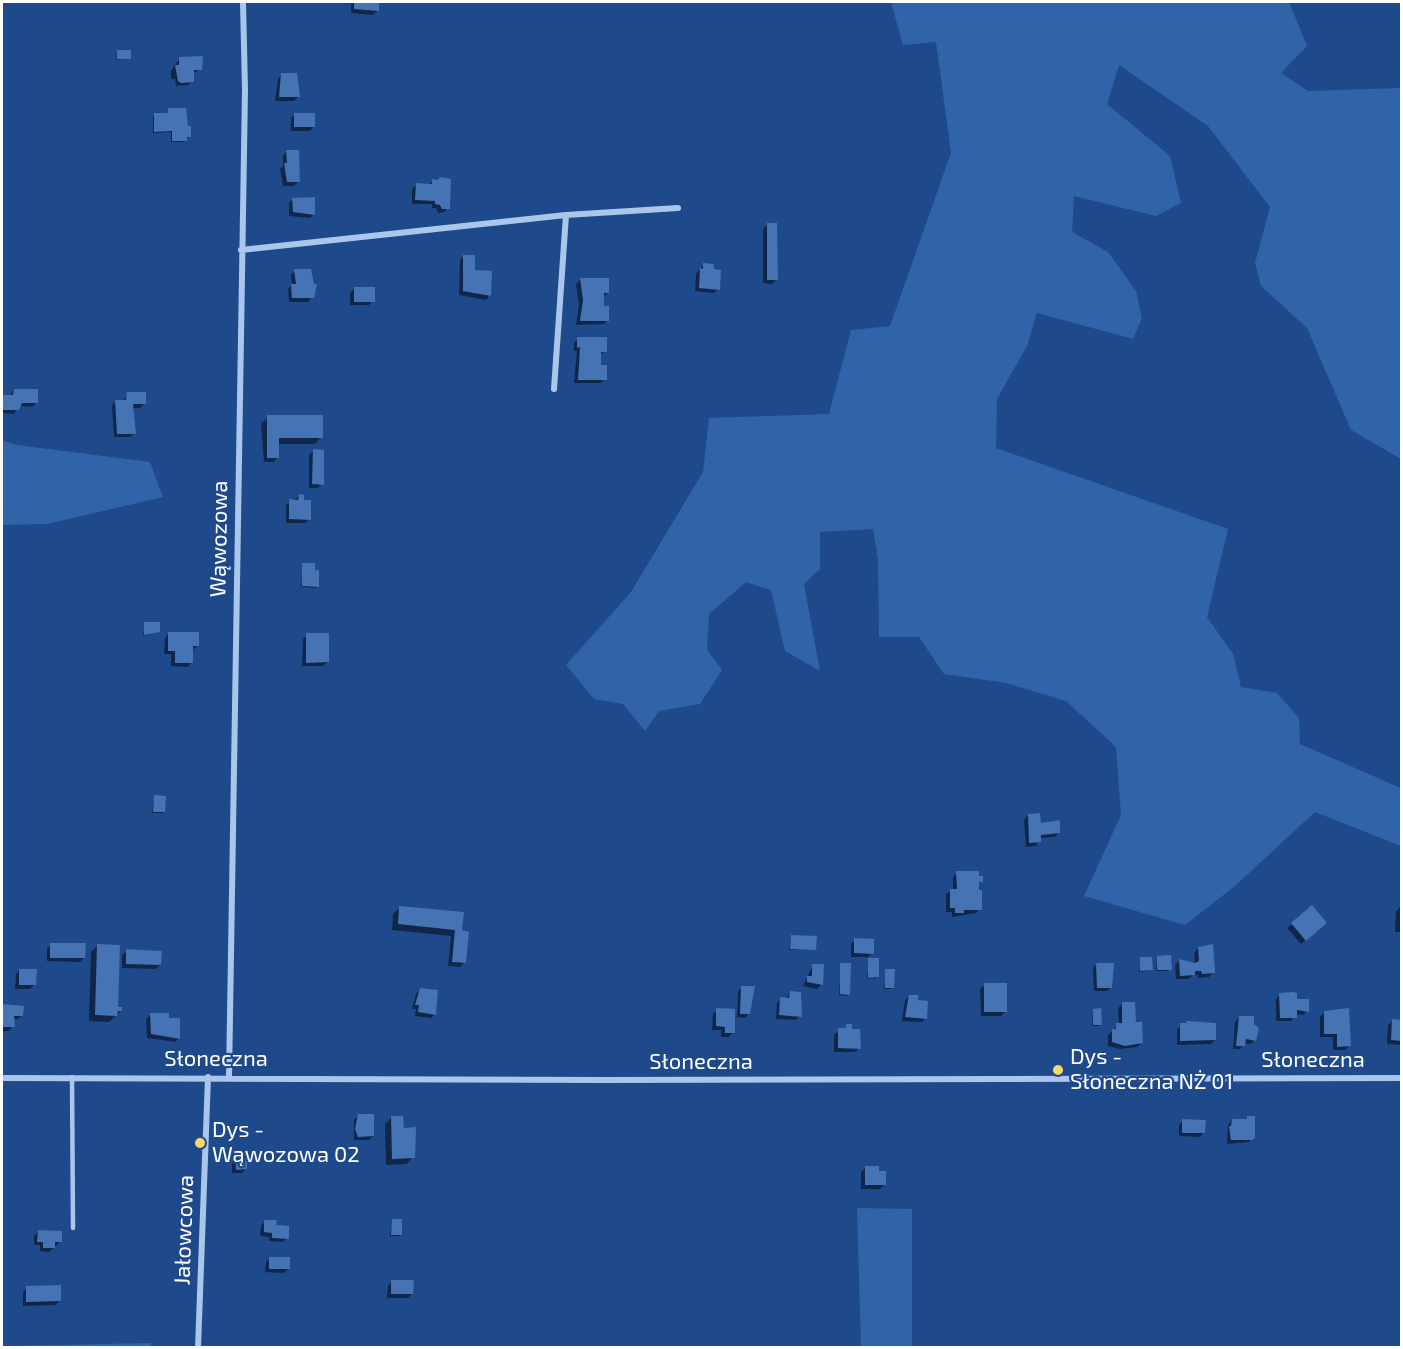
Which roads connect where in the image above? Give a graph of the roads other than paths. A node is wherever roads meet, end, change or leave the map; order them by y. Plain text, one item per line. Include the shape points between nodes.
1 (243, 2) edge
2 (678, 208) dead end
3 (566, 215) junction
4 (241, 250) junction
5 (554, 389) dead end
6 (72, 1077) junction
7 (208, 1077) junction
8 (229, 1077) junction
9 (2, 1078) edge
10 (1401, 1078) edge
11 (74, 1228) dead end
12 (198, 1347) edge

1 - 4 street, Wąwozowa
2 - 3 street
3 - 4 street
3 - 5 street
4 - 8 street, Wąwozowa
6 - 7 street, Słoneczna
6 - 9 street, Słoneczna
6 - 11 lane
7 - 8 street, Słoneczna
7 - 12 street, Jałowcowa
8 - 10 street, Słoneczna

